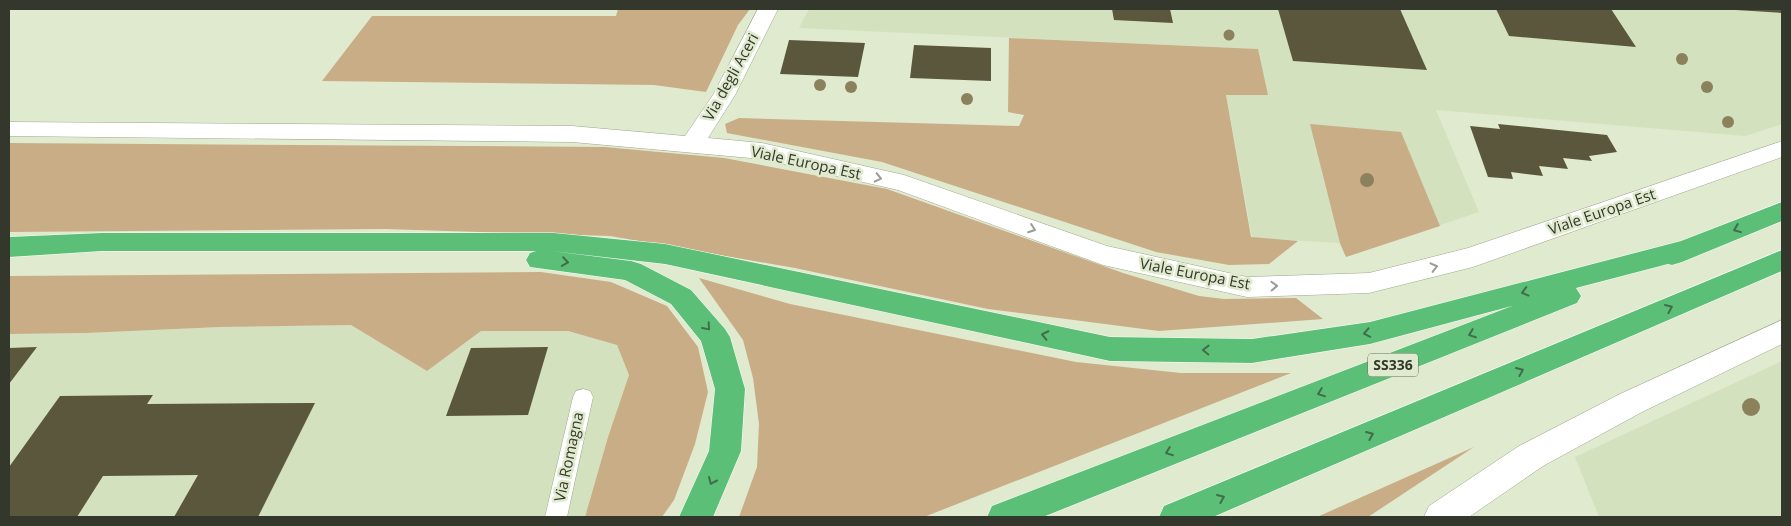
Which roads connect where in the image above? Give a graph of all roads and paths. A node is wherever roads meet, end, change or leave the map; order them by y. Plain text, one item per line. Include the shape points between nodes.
1 (768, 9) edge
2 (15, 128) edge
3 (692, 145) junction
4 (1782, 149) edge
5 (1782, 211) edge
6 (9, 247) edge
7 (1690, 248) junction
8 (1782, 260) edge
9 (9, 265) edge
10 (1782, 331) edge
11 (583, 397) dead end
12 (556, 517) edge
13 (696, 517) edge
14 (1004, 517) edge
15 (1176, 517) edge
16 (1441, 517) edge

1 - 3 street, Via degli Aceri via 724,95
2 - 3 street, Viale Europa Est via 572,134
3 -> 4 street, Viale Europa Est via 762,151 904,184 1103,255 1247,287 1369,283 1473,257
5 -> 7 highway, SS336
7 -> 6 highway via 1370,333 1252,351 1110,349 665,254 554,242 102,242
7 -> 14 highway, SS336
15 -> 8 highway
9 -> 13 highway via 92,260 548,260 631,271 681,297 715,337 730,389 725,451
10 - 16 street via 1631,403 1531,456
11 - 12 lane, Via Romagna

